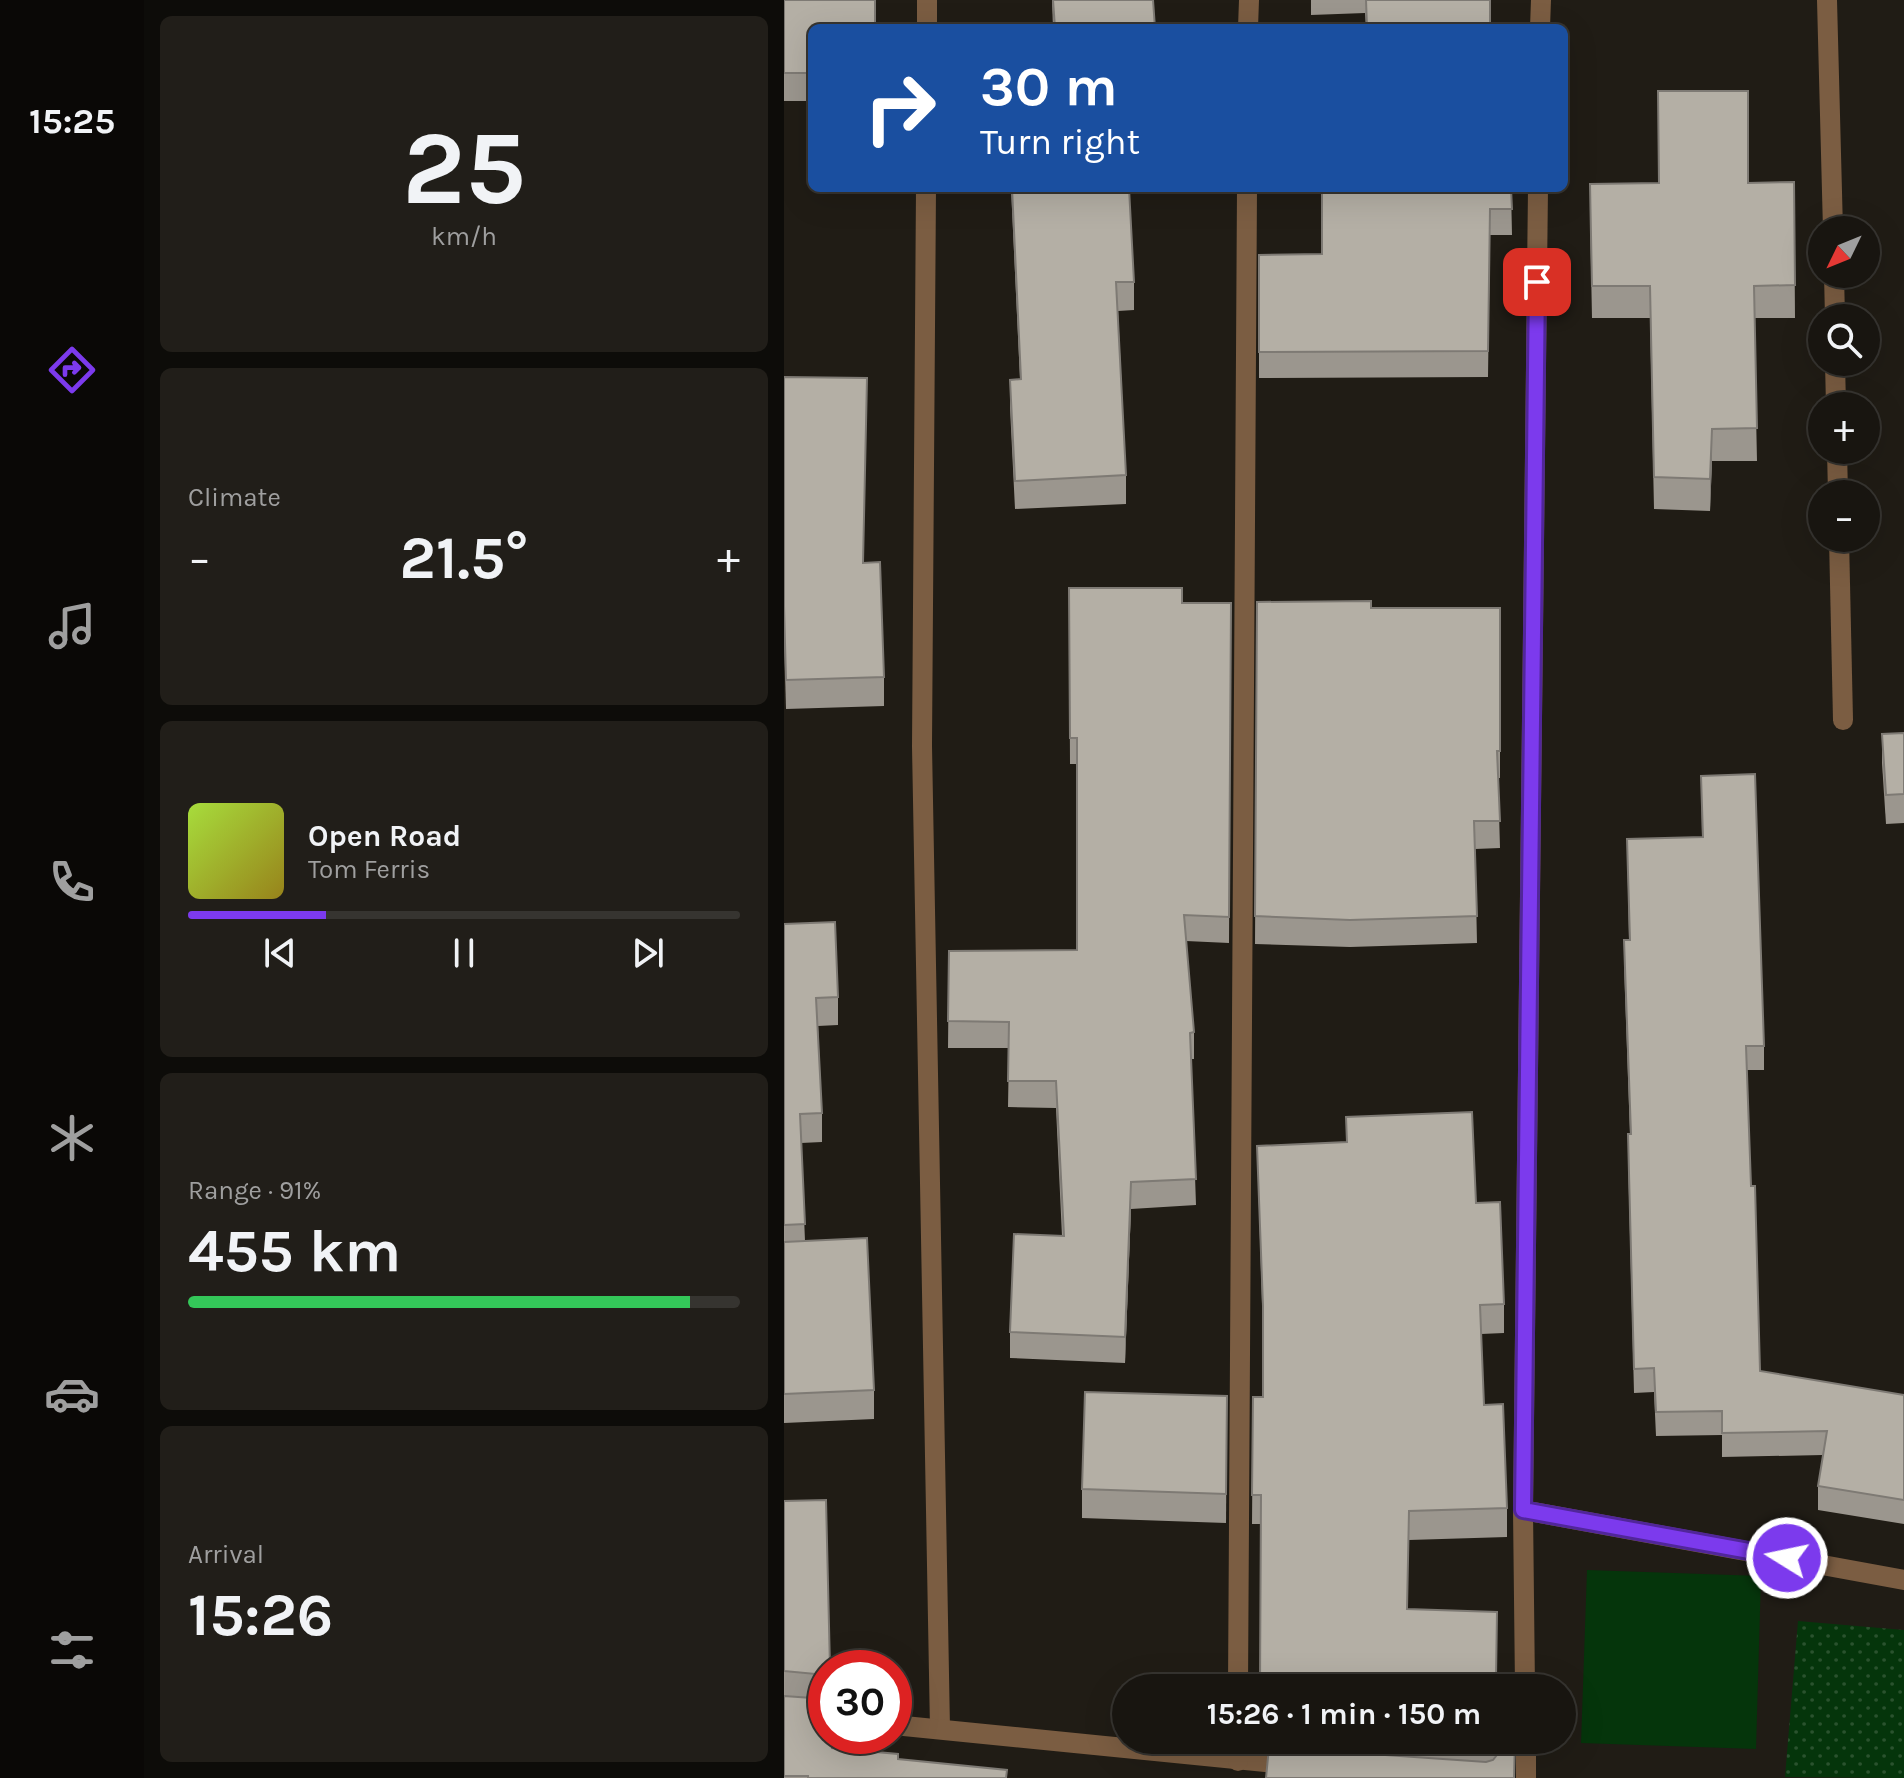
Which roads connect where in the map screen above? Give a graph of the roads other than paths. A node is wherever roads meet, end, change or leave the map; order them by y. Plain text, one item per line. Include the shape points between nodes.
1 (927, 0) edge
2 (1249, 0) edge
3 (1541, 0) edge
4 (1827, 0) edge
5 (927, 24) edge
6 (1248, 24) edge
7 (1540, 24) edge
8 (926, 192) edge
9 (1247, 192) edge
10 (1538, 192) edge
11 (1833, 216) edge
12 (1839, 552) edge
13 (1843, 720) dead end
14 (1523, 1510) junction
15 (1904, 1580) edge
16 (1238, 1674) edge
17 (1525, 1674) edge
18 (912, 1727) edge
19 (940, 1729) junction
20 (1238, 1754) edge
21 (1526, 1754) edge
22 (1238, 1761) junction
23 (1316, 1766) edge
24 (1526, 1778) edge

1 - 5 street
2 - 6 street
3 - 7 street
4 - 11 street
8 - 19 street via 922,746
9 - 16 street
10 - 14 street
12 - 13 street
14 - 15 street
14 - 17 street
18 - 19 street
19 - 22 street
20 - 22 street
21 - 24 street
22 - 23 street

